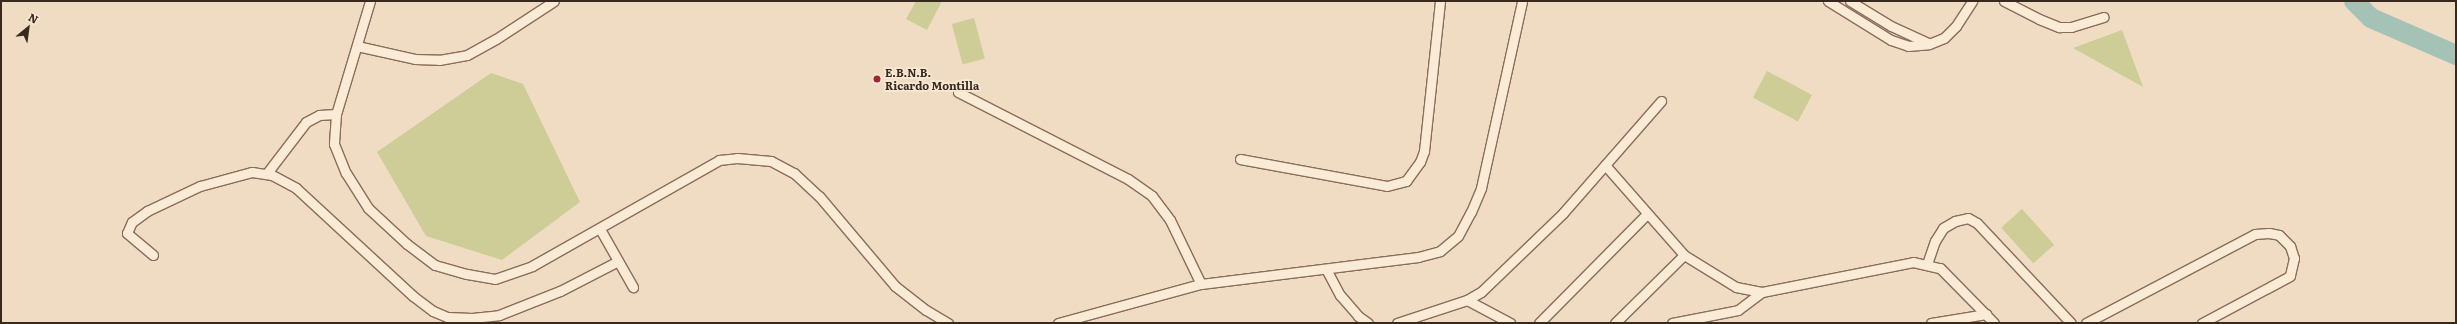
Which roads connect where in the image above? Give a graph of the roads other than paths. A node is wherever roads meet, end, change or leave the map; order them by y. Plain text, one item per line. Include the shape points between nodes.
1 (370, 1) edge
2 (554, 1) edge
3 (1440, 1) edge
4 (1522, 1) edge
5 (1828, 1) edge
6 (1850, 1) edge
7 (1972, 1) edge
8 (2004, 1) edge
9 (2104, 17) dead end
10 (1929, 44) junction
11 (357, 46) junction
12 (958, 92) dead end
13 (1661, 101) dead end
14 (336, 114) junction
15 (1240, 159) dead end
16 (1604, 165) junction
17 (267, 173) junction
18 (1647, 214) junction
19 (600, 229) junction
20 (153, 255) dead end
21 (1684, 255) junction
22 (618, 261) junction
23 (1927, 264) junction
24 (1326, 269) junction
25 (1201, 284) junction
26 (633, 287) dead end
27 (1762, 292) junction
28 (1467, 300) junction
29 (1986, 314) junction
30 (500, 319) edge
31 (948, 323) edge
32 (1058, 323) edge
33 (1368, 323) edge
34 (1397, 323) edge
35 (1510, 323) edge
36 (1539, 323) edge
37 (1615, 323) edge
38 (1672, 323) edge
39 (1931, 323) edge
40 (1994, 323) edge
41 (2072, 323) edge
42 (2086, 323) edge
43 (2202, 323) edge

1 - 11 street
2 - 11 street via 467,55 439,60 415,59
3 - 15 street via 1424,151 1420,162 1406,181 1387,186
4 - 24 street via 1481,188 1458,236 1440,251 1418,257
5 - 10 street via 1891,40 1908,46
6 - 10 street via 1891,26
7 - 10 street via 1956,26 1944,38
8 - 9 street via 2059,27 2071,27
11 - 14 street
12 - 25 street via 1128,179 1152,196 1170,220
13 - 16 street
14 - 17 street via 319,115 306,122
14 - 19 street via 334,144 346,173 368,208 407,244 435,265 494,279 532,266
16 - 18 street
16 - 28 street via 1563,213 1481,292
17 - 20 street via 252,172 200,186 147,211 132,222 128,233
17 - 30 street via 283,179 296,188 413,296 433,311 447,317
18 - 21 street
18 - 36 street
19 - 22 street
19 - 31 street via 719,160 737,158 771,161 794,173 819,196 895,286
21 - 27 street via 1736,287
21 - 37 street
22 - 26 street
22 - 30 street
23 - 27 street via 1897,264
23 - 29 street via 1940,268
23 - 41 street via 1935,241 1943,228 1955,221 1968,218 1977,223
24 - 25 street
24 - 33 street via 1340,295 1358,316
25 - 32 street
27 - 38 street via 1738,310
28 - 34 street
28 - 35 street
29 - 39 street
29 - 40 street
42 - 43 street via 2255,234 2279,235 2290,246 2294,258 2290,276

